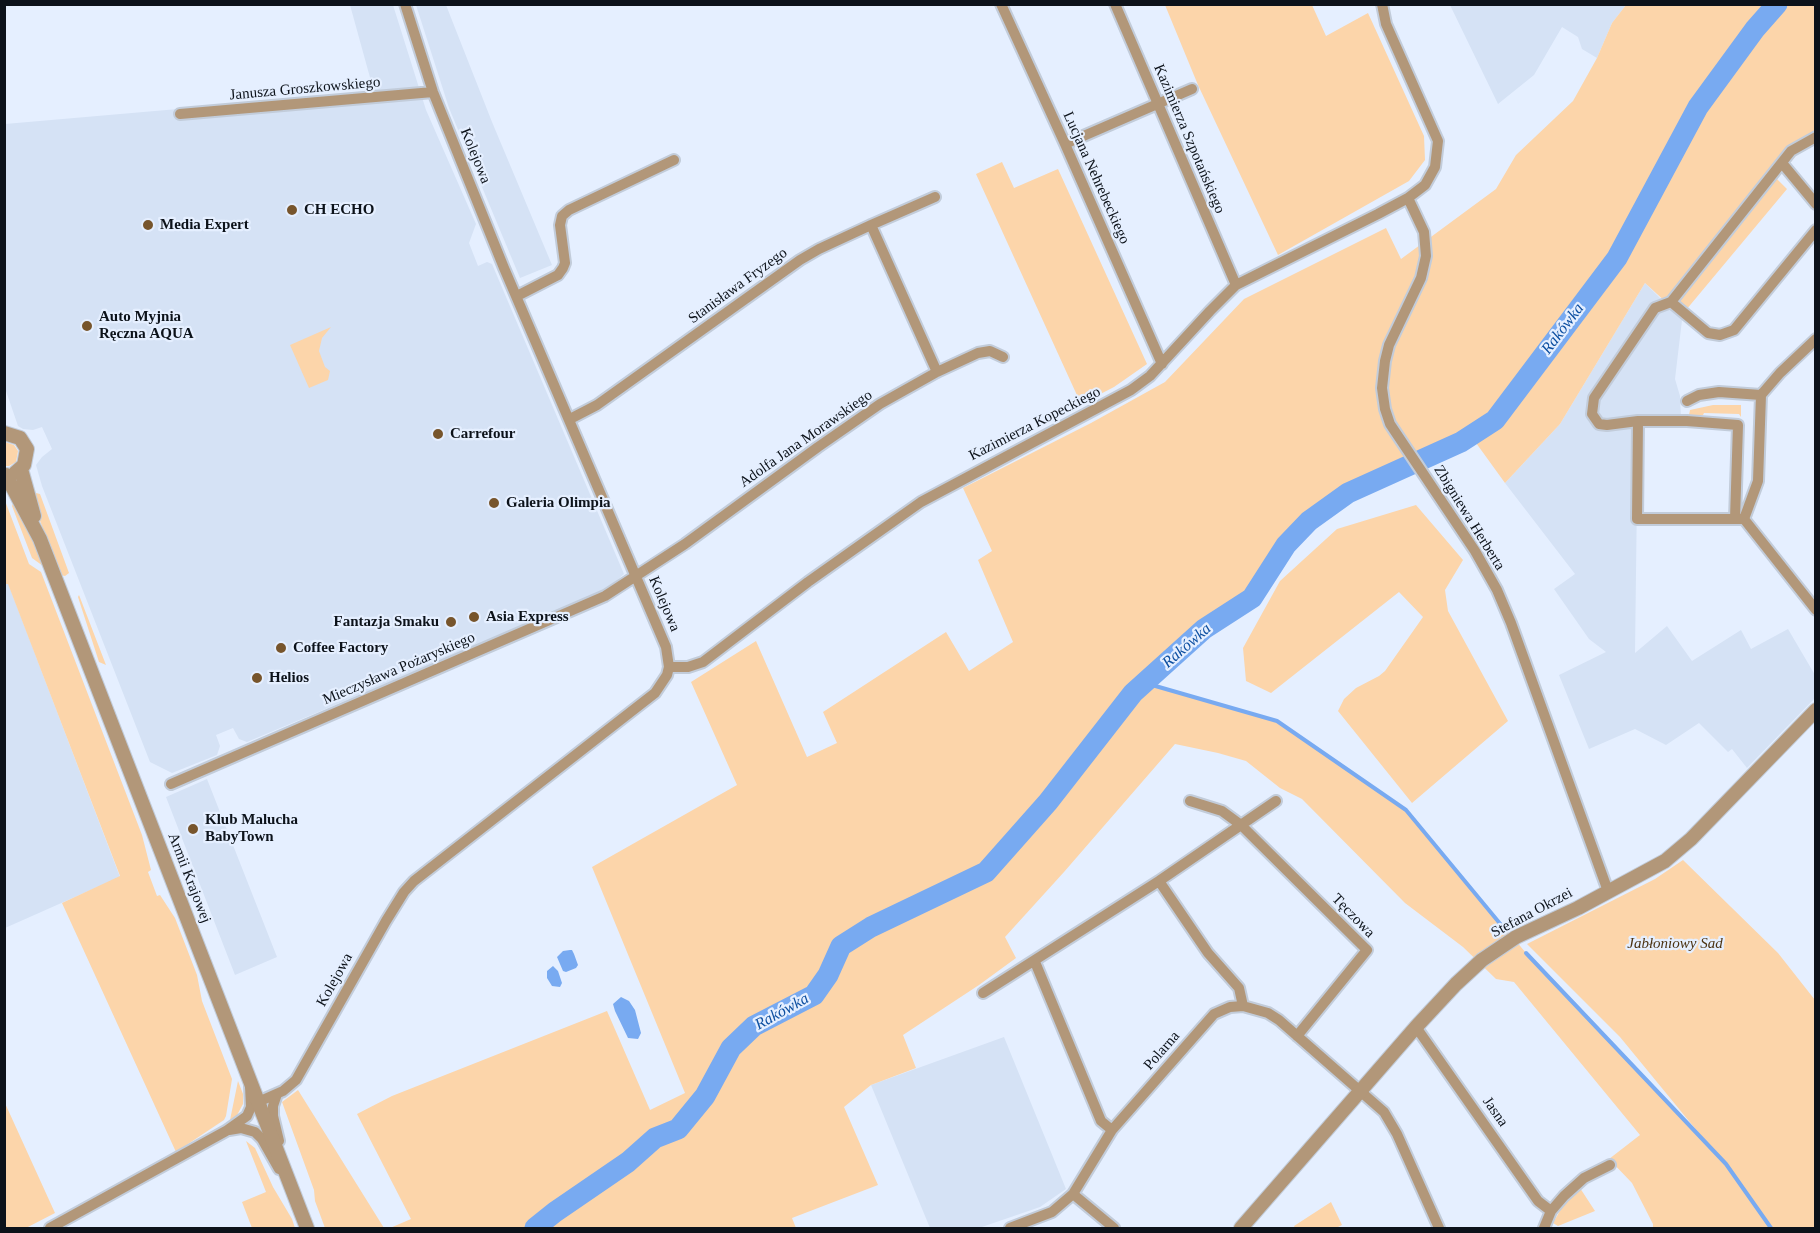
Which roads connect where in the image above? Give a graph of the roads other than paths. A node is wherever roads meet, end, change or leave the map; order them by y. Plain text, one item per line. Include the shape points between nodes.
1 (405, 4) edge
2 (1001, 4) edge
3 (1115, 4) edge
4 (1382, 4) edge
5 (1192, 89) dead end
6 (433, 92) junction
7 (1157, 104) junction
8 (180, 114) dead end
9 (1815, 137) edge
10 (1065, 144) junction
11 (674, 160) dead end
12 (1782, 163) junction
13 (935, 197) dead end
14 (1408, 198) junction
15 (1815, 204) edge
16 (871, 225) junction
17 (1815, 230) edge
18 (1236, 285) junction
19 (517, 296) junction
20 (1671, 302) junction
21 (1815, 339) edge
22 (1003, 357) dead end
23 (1162, 364) junction
24 (937, 372) junction
25 (1761, 395) junction
26 (1687, 401) dead end
27 (570, 419) junction
28 (1638, 421) junction
29 (6, 431) edge
30 (21, 469) junction
31 (5, 475) edge
32 (1740, 519) junction
33 (40, 539) junction
34 (637, 576) junction
35 (1815, 610) edge
36 (669, 667) junction
37 (1815, 710) edge
38 (171, 784) dead end
39 (1190, 801) dead end
40 (1276, 801) dead end
41 (1241, 825) junction
42 (1159, 881) junction
43 (1608, 891) junction
44 (1035, 962) junction
45 (983, 993) dead end
46 (1243, 1006) junction
47 (1416, 1027) junction
48 (1297, 1036) junction
49 (249, 1080) junction
50 (1361, 1090) junction
51 (277, 1094) junction
52 (258, 1102) junction
53 (1112, 1130) junction
54 (226, 1131) junction
55 (1610, 1166) dead end
56 (291, 1190) junction
57 (1073, 1194) junction
58 (1551, 1211) junction
59 (50, 1228) edge
60 (307, 1228) edge
61 (1010, 1228) edge
62 (1113, 1228) edge
63 (1241, 1228) edge
64 (1439, 1228) edge
65 (1544, 1228) edge

1 - 6 street, Kolejowa
2 - 10 street, Lucjana Nehrebeckiego
3 - 7 street, Kazimierza Szpotańskiego
4 - 14 street, Kazimierza Kopeckiego via 1386,24 1438,141 1432,174
5 - 7 street
6 - 8 street, Janusza Groszkowskiego
6 - 19 street, Kolejowa
7 - 10 street
7 - 18 street, Kazimierza Szpotańskiego
9 - 12 street via 1791,151
10 - 23 street, Lucjana Nehrebeckiego
11 - 19 street via 562,216 563,268
12 - 15 street
12 - 20 street
13 - 16 street, Stanisława Fryzego
14 - 18 street, Kazimierza Kopeckiego
14 - 43 street, Zbigniewa Herberta via 1424,232 1426,256 1421,278 1384,361 1382,388 1388,419 1497,590
16 - 24 street
16 - 27 street, Stanisława Fryzego via 800,260 597,405
17 - 20 street via 1734,330 1720,335 1708,333
18 - 23 street, Kazimierza Kopeckiego
19 - 27 street, Kolejowa
20 - 28 street via 1655,308 1594,398 1592,414 1599,424
21 - 25 street
22 - 24 street, Adolfa Jana Morawskiego via 990,351 978,353
23 - 36 street, Kazimierza Kopeckiego via 1142,383 1116,399 921,502 704,662
24 - 34 street, Adolfa Jana Morawskiego via 836,433
25 - 26 street via 1719,392
25 - 32 street via 1758,481
27 - 34 street, Kolejowa
28 - 32 street via 1738,425
28 - 32 street via 1637,519
29 - 30 street via 20,438 27,449 27,460
30 - 31 street
30 - 33 street
31 - 33 street
32 - 35 street
33 - 49 street, Armii Krajowej
34 - 36 street, Kolejowa via 666,647
34 - 38 street, Mieczysława Pożaryskiego via 605,596
36 - 51 street, Kolejowa via 655,693 409,887 296,1080
37 - 43 street, Stefana Okrzei via 1691,839 1665,861
39 - 41 street, Tęczowa via 1222,811
40 - 41 street
41 - 42 street
41 - 48 street, Tęczowa via 1367,950
42 - 44 street
42 - 46 street via 1208,953 1239,988
43 - 47 street, Stefana Okrzei via 1516,937 1482,960
44 - 45 street
44 - 53 street via 1101,1121
46 - 48 street via 1268,1012
46 - 53 street, Polarna via 1214,1014
47 - 50 street, Stefana Okrzei
47 - 58 street, Jasna via 1538,1202
48 - 50 street
49 - 51 street via 262,1090
49 - 52 street, Armii Krajowej
49 - 54 street via 251,1107 247,1116
50 - 63 street, Stefana Okrzei
50 - 64 street via 1389,1119
51 - 52 street, Kolejowa
51 - 56 street via 273,1116
52 - 56 street, Armii Krajowej
53 - 57 street, Polarna
54 - 56 street via 241,1128 255,1132
54 - 59 street
55 - 58 street via 1584,1178
56 - 60 street, Armii Krajowej
57 - 61 street, Polarna via 1052,1212
57 - 62 street
58 - 65 street

